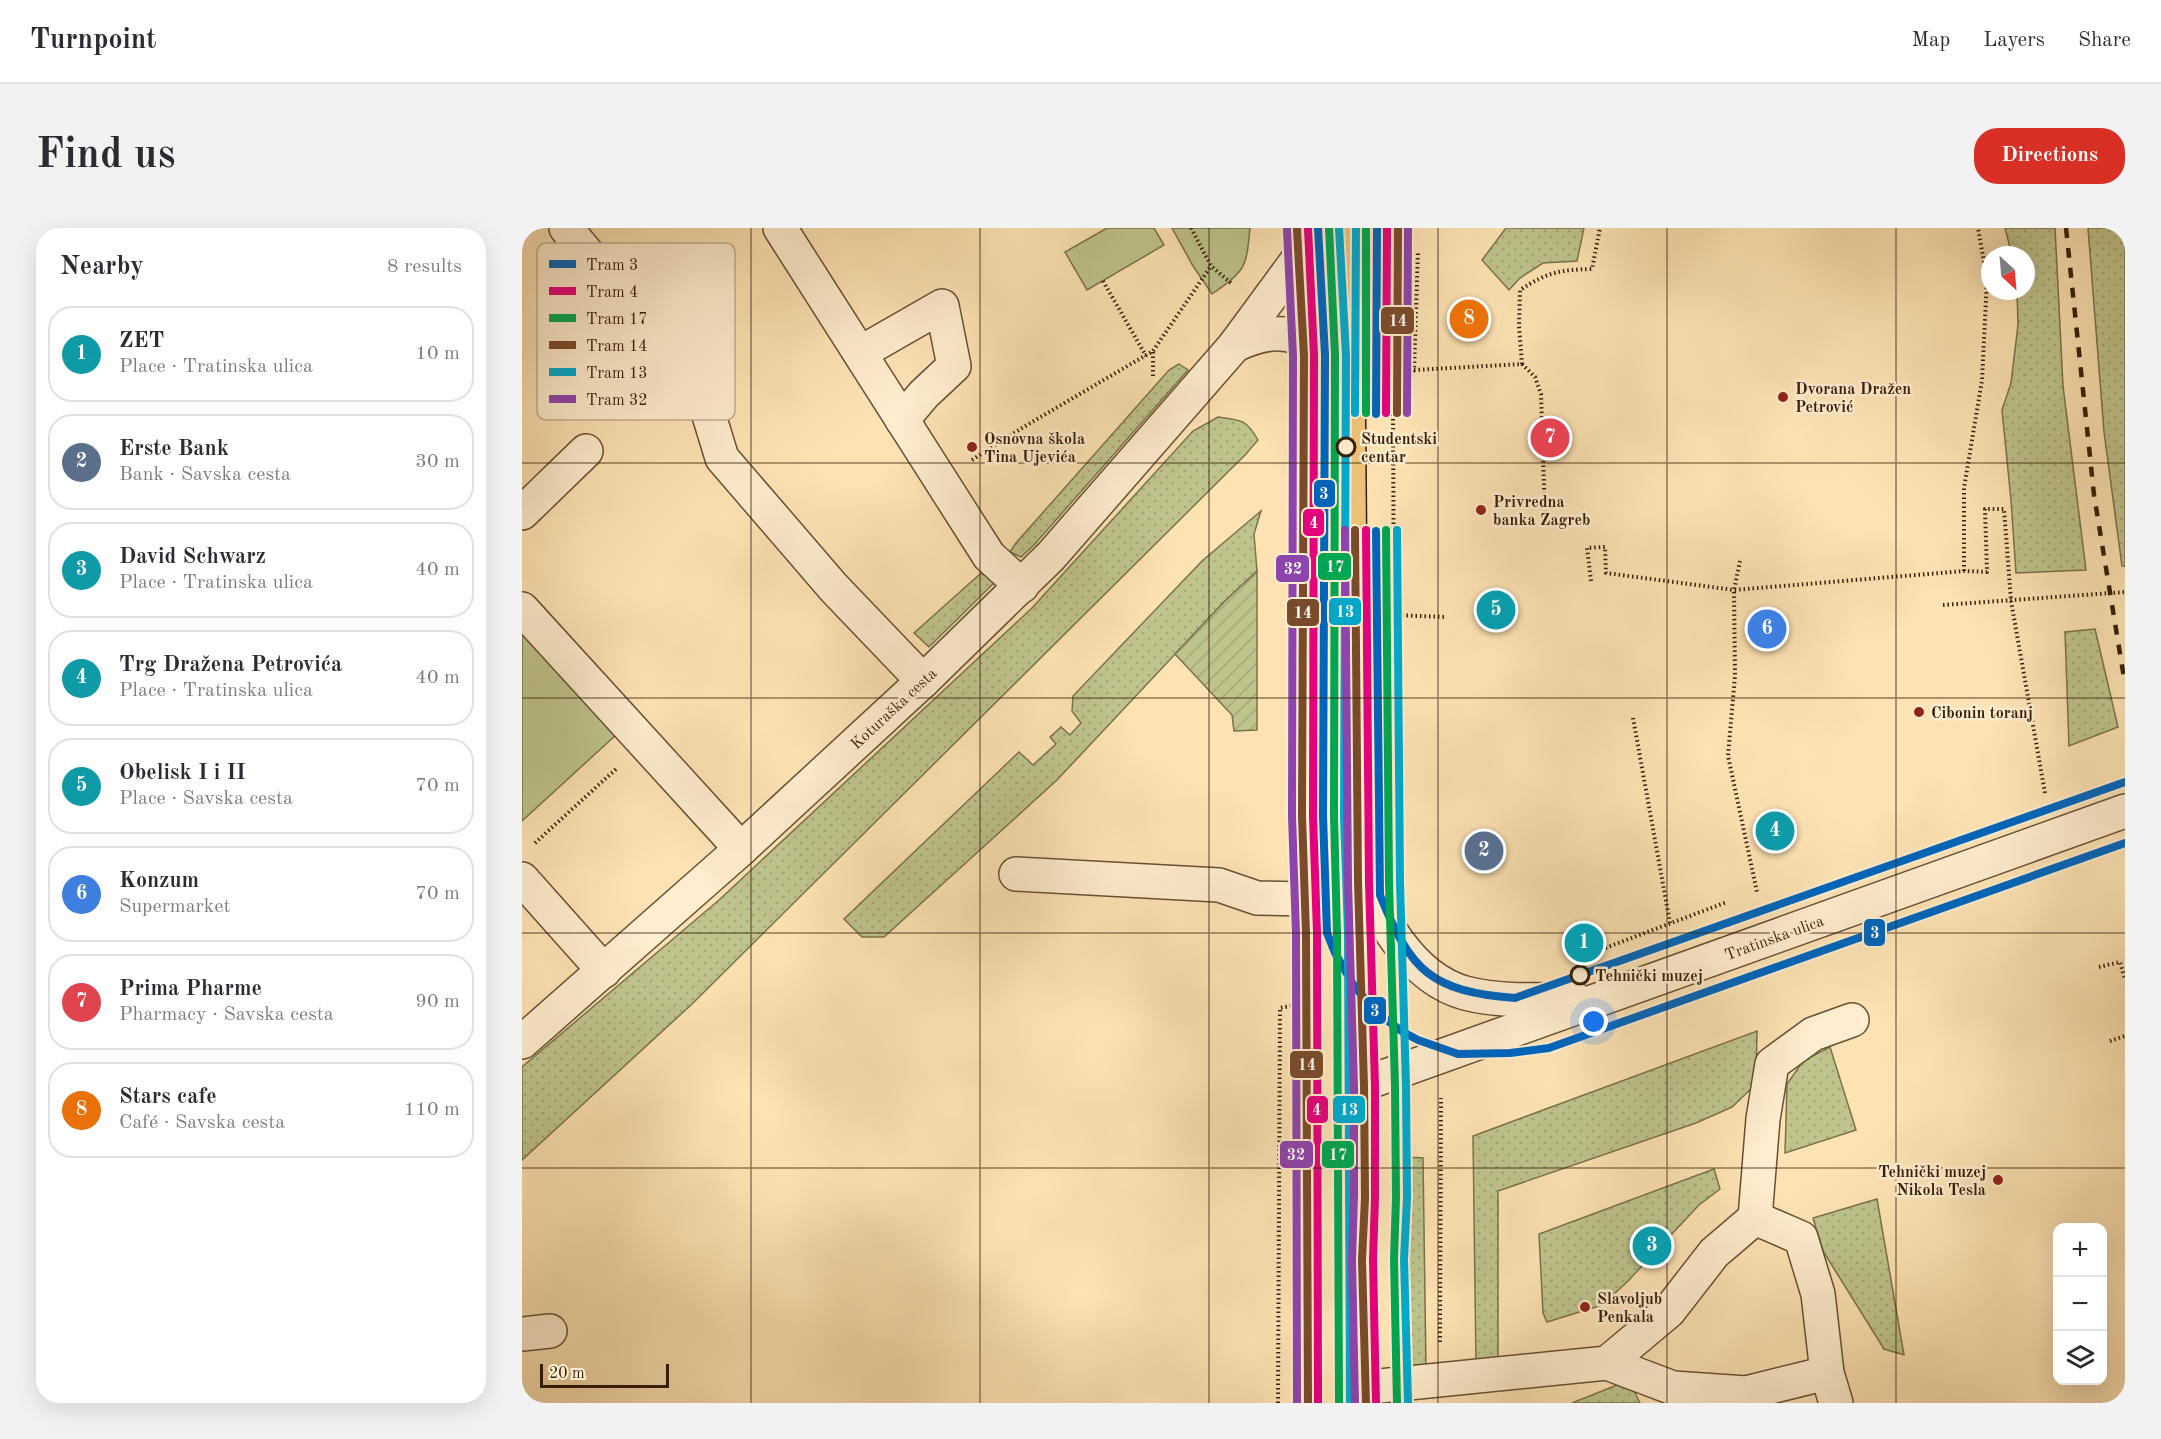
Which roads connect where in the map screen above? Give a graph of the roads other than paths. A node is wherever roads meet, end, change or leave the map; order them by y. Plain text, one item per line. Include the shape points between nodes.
1 (566, 228) edge
2 (780, 228) edge
3 (1316, 228) edge
4 (1347, 228) edge
5 (1384, 228) edge
6 (578, 243) edge
7 (1348, 286) junction
8 (1234, 345) junction
9 (860, 353) junction
10 (1349, 381) junction
11 (710, 420) edge
12 (903, 420) junction
13 (586, 452) dead end
14 (522, 513) edge
15 (1022, 586) junction
16 (522, 609) edge
17 (923, 681) junction
18 (2125, 811) edge
19 (741, 849) junction
20 (1352, 857) junction
21 (1016, 874) dead end
22 (522, 879) edge
23 (1353, 900) junction
24 (604, 971) junction
25 (1601, 999) junction
26 (1852, 1020) dead end
27 (522, 1042) edge
28 (1355, 1087) junction
29 (1755, 1218) junction
30 (1606, 1363) junction
31 (1832, 1388) edge
32 (1360, 1396) edge

1 - 6 street
2 - 9 street
3 - 8 street, Koturaška cesta via 1296,262
4 - 7 main road
5 - 7 street
7 - 10 main road
8 - 10 street via 1266,334 1287,333 1314,347
8 - 15 street, Koturaška cesta
9 - 12 street
9 - 12 street via 942,306 954,366
10 - 20 main road
11 - 17 street via 722,458 834,588
12 - 15 street via 989,556
13 - 14 street
15 - 17 street, Koturaška cesta
16 - 19 street
17 - 19 street, Koturaška cesta
18 - 25 street, Tratinska ulica
19 - 24 street, Koturaška cesta
20 - 23 main road
20 - 25 street via 1370,897 1410,956 1444,985 1481,996
21 - 23 street via 1219,885 1257,898
22 - 24 street
23 - 28 main road
24 - 27 street, Koturaška cesta
25 - 28 street, Tratinska ulica
26 - 29 street via 1813,1034 1772,1064
28 - 32 main road
29 - 30 street via 1714,1253 1669,1311
29 - 31 street via 1801,1238 1818,1294
30 - 31 street via 1673,1388 1746,1393
30 - 32 street via 1440,1381

